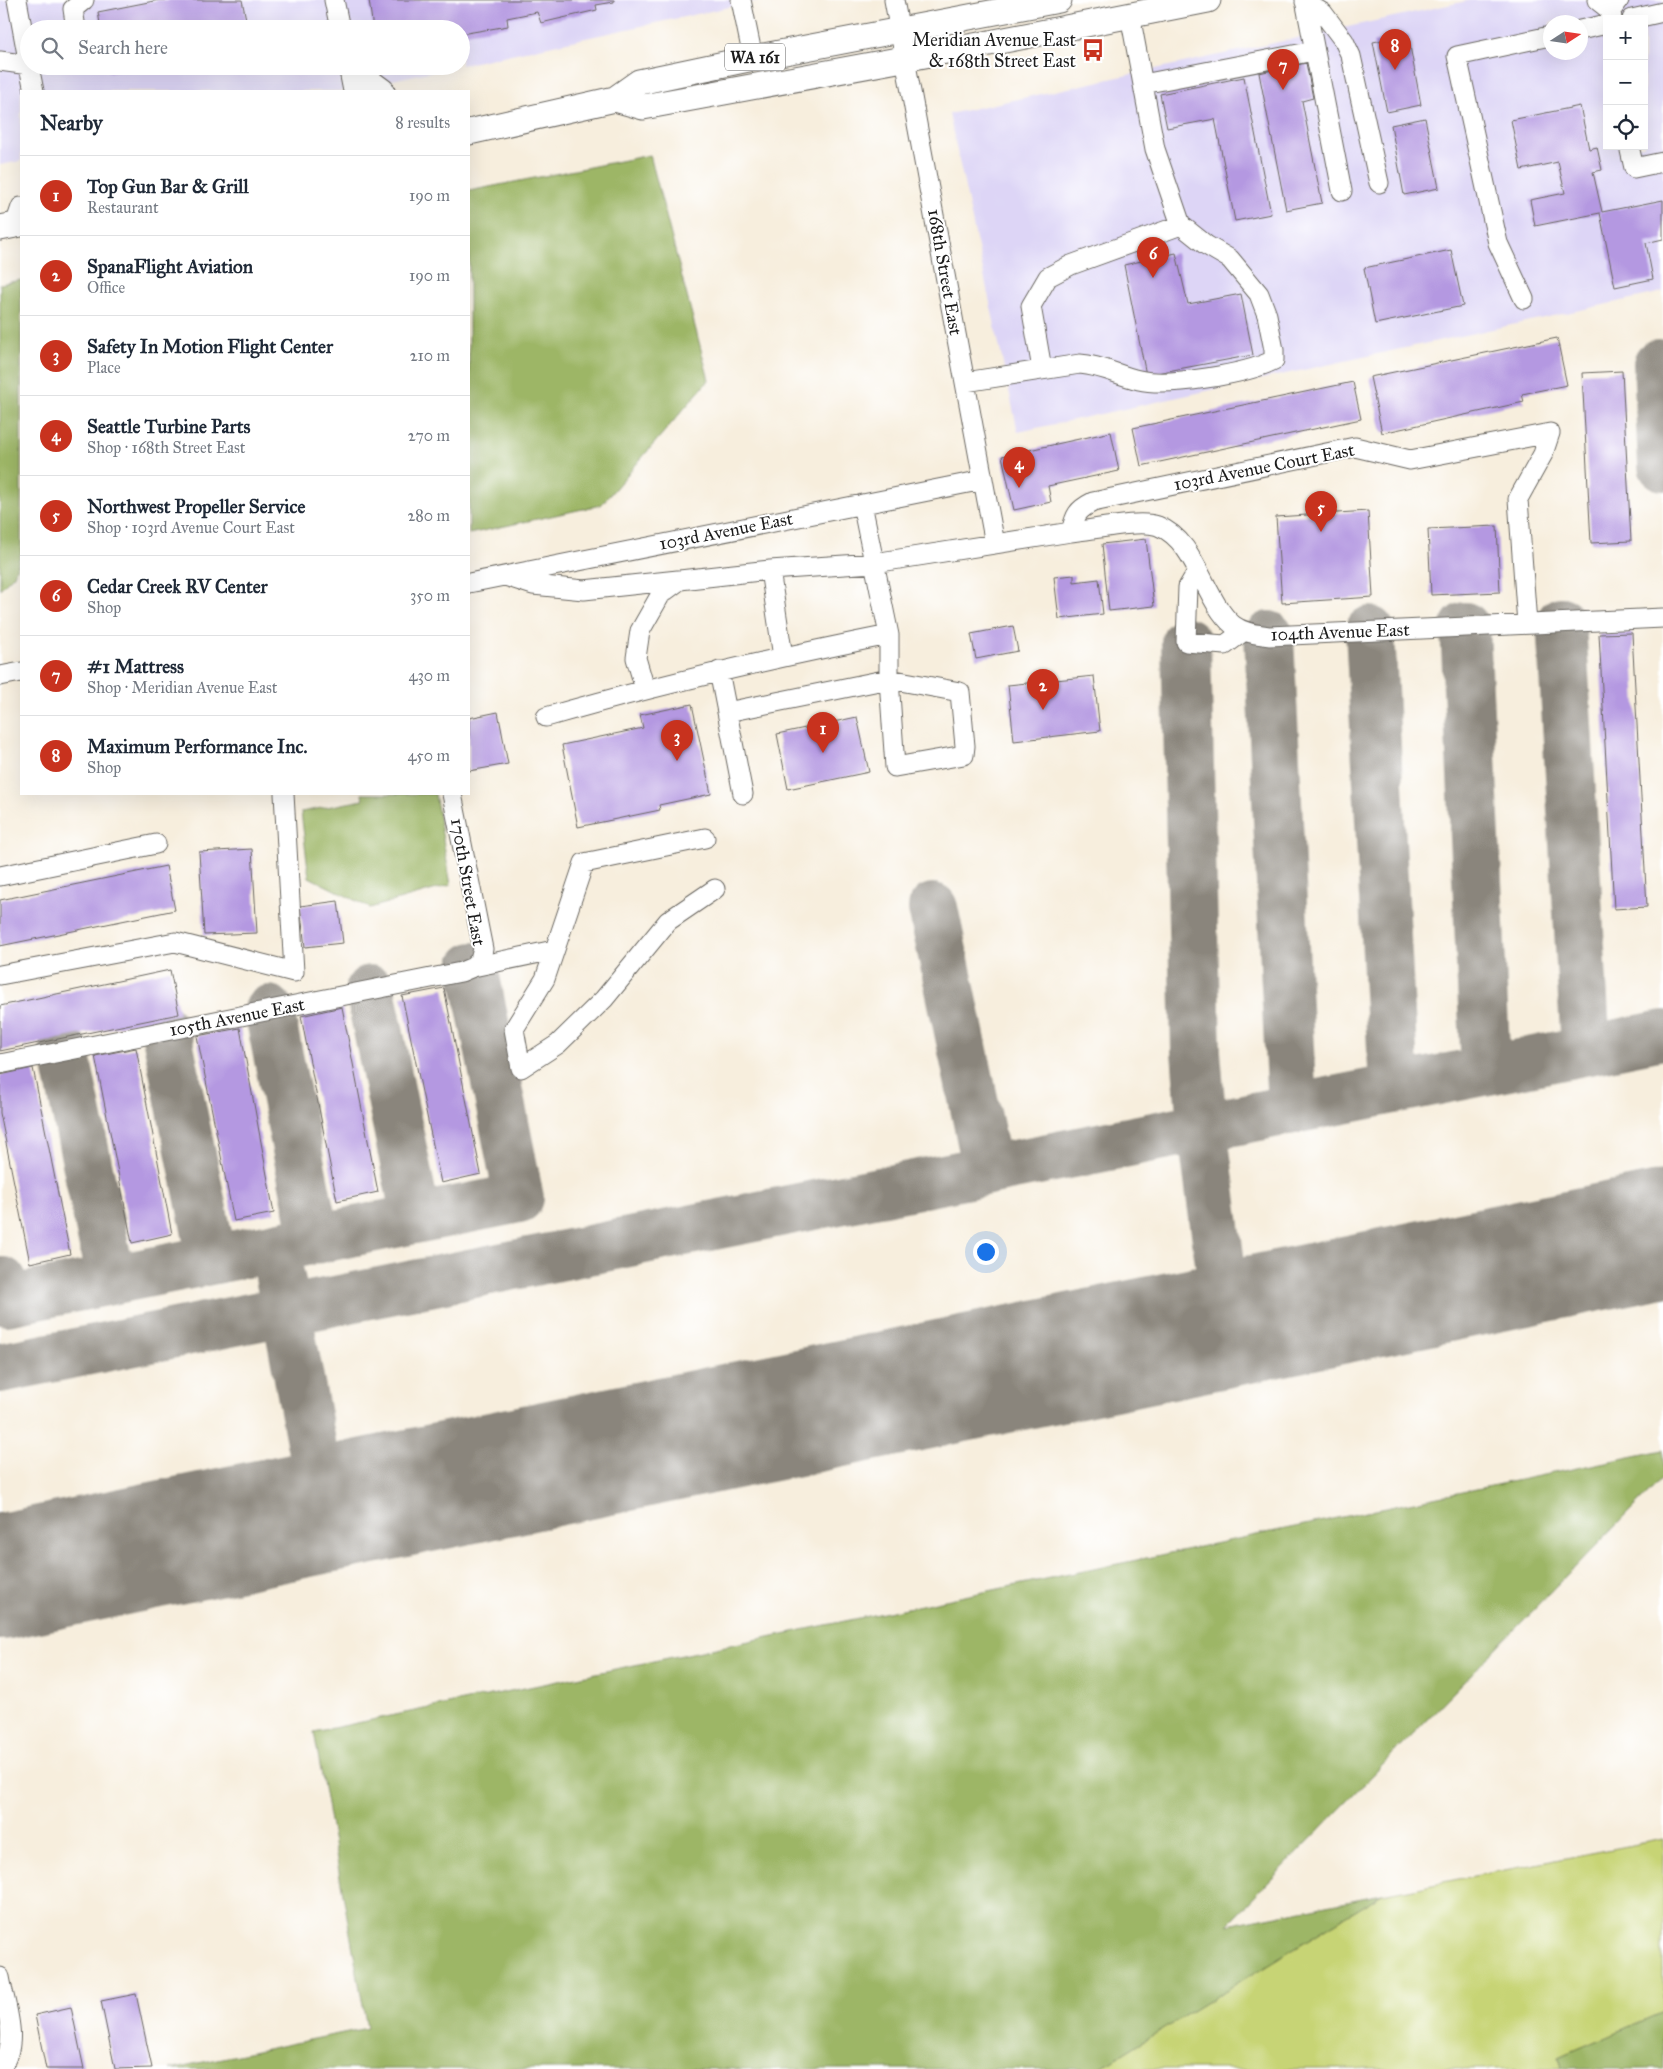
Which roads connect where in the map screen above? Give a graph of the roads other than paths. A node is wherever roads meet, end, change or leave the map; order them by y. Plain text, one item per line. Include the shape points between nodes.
1 (17, 0) edge
2 (84, 0) edge
3 (334, 0) edge
4 (741, 0) edge
5 (894, 0) edge
6 (1059, 0) edge
7 (1208, 0) edge
8 (1305, 1) edge
9 (1663, 12) edge
10 (1130, 15) junction
11 (1648, 15) edge
12 (1603, 19) edge
13 (21, 20) edge
14 (74, 20) edge
15 (338, 20) edge
16 (1588, 26) edge
17 (901, 30) junction
18 (1543, 38) edge
19 (1314, 51) junction
20 (753, 58) junction
21 (906, 59) junction
22 (0, 61) edge
23 (20, 64) edge
24 (31, 75) edge
25 (350, 75) edge
26 (360, 75) edge
27 (1143, 84) junction
28 (34, 90) edge
29 (353, 90) edge
30 (381, 90) edge
31 (615, 99) junction
32 (473, 129) edge
33 (1630, 150) edge
34 (1663, 162) edge
35 (1379, 184) dead end
36 (1342, 191) dead end
37 (1181, 225) junction
38 (1524, 299) dead end
39 (1042, 369) junction
40 (965, 382) junction
41 (983, 480) junction
42 (862, 504) junction
43 (1072, 532) junction
44 (995, 544) junction
45 (874, 563) junction
46 (770, 570) junction
47 (1198, 570) junction
48 (504, 576) junction
49 (680, 580) junction
50 (470, 583) edge
51 (1663, 618) edge
52 (1527, 624) junction
53 (1244, 631) junction
54 (889, 635) junction
55 (782, 657) junction
56 (719, 671) junction
57 (20, 672) edge
58 (0, 676) edge
59 (889, 679) junction
60 (645, 689) junction
61 (727, 712) junction
62 (546, 717) dead end
63 (743, 794) dead end
64 (284, 795) edge
65 (452, 795) edge
66 (705, 838) dead end
67 (156, 844) dead end
68 (0, 876) edge
69 (715, 889) dead end
70 (554, 950) junction
71 (473, 968) junction
72 (0, 975) edge
73 (0, 1064) edge
74 (0, 1977) edge
75 (0, 2068) edge

1 - 13 street
2 - 14 street via 72,10
3 - 15 street
4 - 20 street
5 - 17 street, 168th Street East
6 - 17 main road, WA 161
7 - 10 main road, WA 161
8 - 19 street
8 - 35 street via 1323,13 1351,56
9 - 11 street
10 - 21 main road, WA 161
10 - 27 street
12 - 16 street
17 - 20 main road, WA 161
17 - 21 street, 168th Street East
18 - 38 street via 1457,56 1498,243
19 - 27 street
19 - 36 street
20 - 31 main road, WA 161 via 639,82
21 - 31 main road, WA 161 via 643,107
21 - 40 street, 168th Street East
22 - 23 street
24 - 28 street
25 - 29 street
26 - 30 main road
27 - 37 street via 1155,149
31 - 32 main road, WA 161
33 - 34 street via 1634,168
37 - 39 street via 1071,265 1048,277 1031,306
37 - 39 street via 1230,259 1259,294 1267,315 1274,360 1262,366 1199,378 1157,382 1138,380 1097,365
39 - 40 street
40 - 41 street, 168th Street East
41 - 42 street, 103rd Avenue East
41 - 44 street, 168th Street East
42 - 45 street
42 - 48 street, 103rd Avenue East
43 - 44 street
43 - 47 street, 104th Avenue East via 1144,523 1158,526 1173,535 1187,550
43 - 52 street, 103rd Avenue Court East via 1080,508 1119,495 1355,447 1410,460 1550,433 1543,454 1518,499
44 - 45 street
45 - 46 street
45 - 54 street
46 - 49 street
46 - 55 street
47 - 53 street, 104th Avenue East via 1220,611
47 - 53 street via 1188,587 1186,642 1225,645
48 - 49 street via 534,585 584,590
48 - 50 street, 103rd Avenue East
49 - 60 street via 661,594 640,631 636,658
51 - 52 street, 104th Avenue East
52 - 53 street, 104th Avenue East via 1269,636
54 - 55 street
54 - 59 street
55 - 56 street
56 - 60 street
56 - 61 street
57 - 58 street
59 - 59 street via 895,767 964,755 960,692
59 - 61 street
60 - 62 street
61 - 63 street
64 - 72 street via 294,972 175,942
65 - 71 street, 170th Street East via 483,949
66 - 70 street via 584,863
67 - 68 street
69 - 70 street via 668,921 604,999 558,1044 521,1068 514,1029 545,979
70 - 71 street, 105th Avenue East
71 - 73 street, 105th Avenue East
74 - 75 street via 12,2039 10,2051

